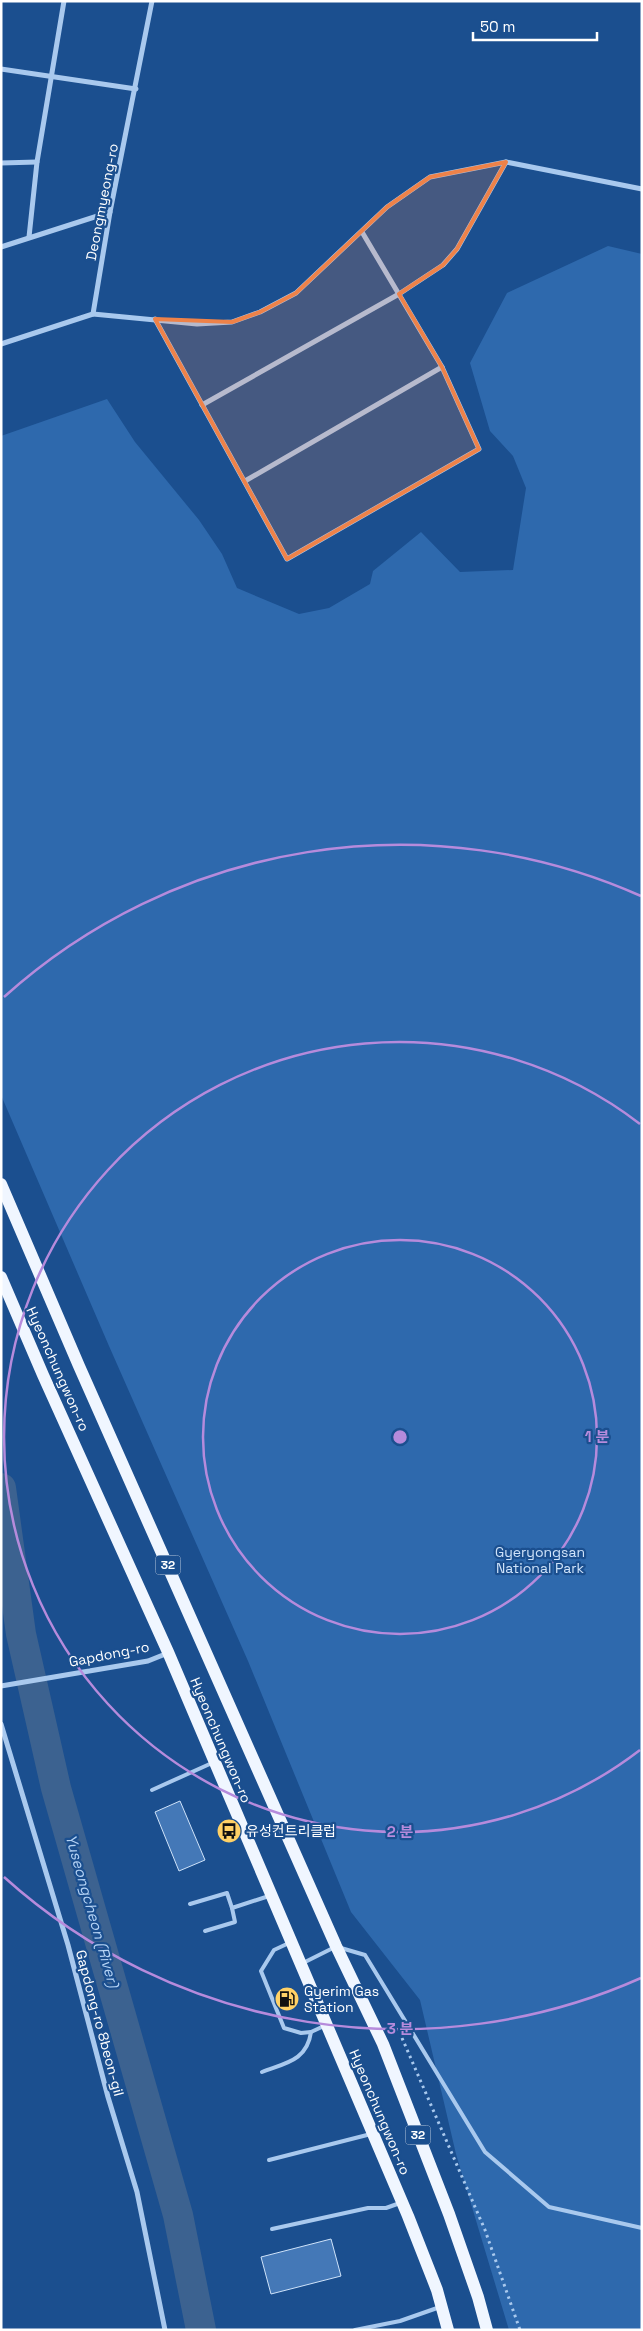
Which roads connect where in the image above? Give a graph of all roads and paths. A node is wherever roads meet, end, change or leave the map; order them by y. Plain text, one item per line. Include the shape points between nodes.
1 (64, 1) edge
2 (152, 1) edge
3 (1, 69) edge
4 (52, 76) junction
5 (136, 89) junction
6 (37, 162) junction
7 (506, 162) junction
8 (1, 163) edge
9 (642, 189) edge
10 (110, 212) junction
11 (362, 232) junction
12 (29, 237) junction
13 (1, 246) edge
14 (399, 294) junction
15 (93, 314) junction
16 (155, 319) junction
17 (1, 344) edge
18 (442, 367) junction
19 (202, 405) junction
20 (245, 481) junction
21 (1, 1184) edge
22 (1, 1276) edge
23 (168, 1652) junction
24 (1, 1686) edge
25 (1, 1724) edge
26 (214, 1762) junction
27 (152, 1790) dead end
28 (271, 1896) junction
29 (190, 1904) dead end
30 (232, 1908) junction
31 (205, 1931) dead end
32 (291, 1942) junction
33 (336, 1946) junction
34 (300, 1964) junction
35 (326, 2026) junction
36 (311, 2032) junction
37 (402, 2037) dead end
38 (262, 2072) dead end
39 (373, 2134) junction
40 (269, 2160) dead end
41 (402, 2202) junction
42 (642, 2228) edge
43 (272, 2229) dead end
44 (442, 2306) junction
45 (165, 2330) edge
46 (355, 2330) edge
47 (448, 2330) edge
48 (487, 2330) edge
49 (520, 2330) edge

1 - 4 street
2 - 5 street, Deongmyeong-ro
3 - 4 street
4 - 5 street
4 - 6 street
5 - 10 street, Deongmyeong-ro
6 - 8 street
6 - 12 street
7 - 9 street
7 - 11 street via 430,177 387,207
7 - 14 street via 457,249 443,265
10 - 12 street
10 - 15 street, Deongmyeong-ro
11 - 14 street
11 - 16 street via 296,293 260,312 232,322 197,324
12 - 13 street
14 - 18 street
14 - 19 street
15 - 16 street
15 - 17 street
16 - 19 street
18 - 20 street
18 - 20 street via 479,449 287,559
19 - 20 street
21 - 33 main road, Hyeonchungwon-ro / 32
22 - 23 main road, Hyeonchungwon-ro
23 - 24 street, Gapdong-ro via 148,1660
23 - 26 main road, Hyeonchungwon-ro
25 - 45 street, Gapdong-ro 8beon-gil via 68,1945 136,2192
26 - 27 lane
26 - 28 main road, Hyeonchungwon-ro
28 - 30 lane
28 - 32 main road, Hyeonchungwon-ro
29 - 30 lane via 227,1893
30 - 31 lane via 235,1922
32 - 34 main road, Hyeonchungwon-ro
32 - 36 lane via 274,1950 261,1971 284,2028
33 - 34 lane
33 - 42 lane via 365,1955 486,2152 549,2208
33 - 48 main road, Hyeonchungwon-ro / 32 via 383,2044 449,2214
34 - 35 main road, Hyeonchungwon-ro
35 - 36 lane
35 - 39 main road, Hyeonchungwon-ro
36 - 38 lane via 309,2044 298,2059
37 - 49 path via 484,2230
39 - 40 lane
39 - 41 main road, Hyeonchungwon-ro
41 - 43 lane via 386,2208 368,2208
41 - 44 main road, Hyeonchungwon-ro
44 - 46 lane
44 - 47 main road, Hyeonchungwon-ro

